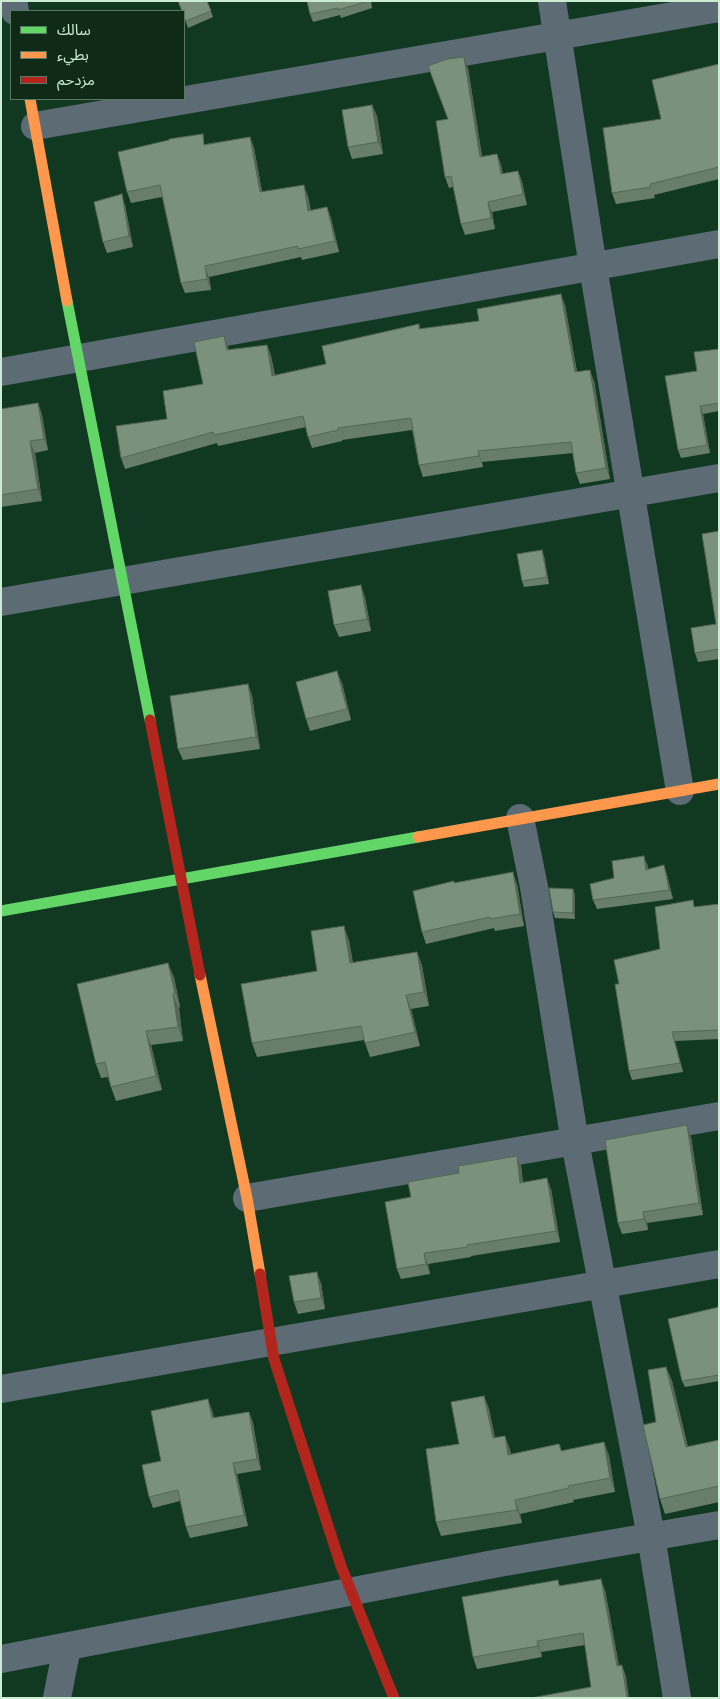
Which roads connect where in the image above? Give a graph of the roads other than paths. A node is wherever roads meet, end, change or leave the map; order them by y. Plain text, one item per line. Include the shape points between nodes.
1 (552, 1) edge
2 (719, 8) edge
3 (558, 37) junction
4 (30, 100) edge
5 (35, 126) junction
6 (719, 244) edge
7 (594, 267) junction
8 (78, 358) junction
9 (1, 372) edge
10 (719, 478) edge
11 (630, 492) junction
12 (123, 580) junction
13 (1, 602) edge
14 (719, 784) edge
15 (680, 791) junction
16 (520, 818) junction
17 (180, 879) junction
18 (1, 910) edge
19 (719, 1116) edge
20 (575, 1142) junction
21 (248, 1198) junction
22 (719, 1264) edge
23 (602, 1284) junction
24 (270, 1342) junction
25 (1, 1389) edge
26 (719, 1525) edge
27 (651, 1536) junction
28 (350, 1591) junction
29 (67, 1647) junction
30 (1, 1659) edge
31 (58, 1698) edge
32 (394, 1698) edge
33 (677, 1698) edge

1 - 3 street
2 - 3 street
3 - 5 street
3 - 7 street
4 - 5 street
5 - 8 street
6 - 7 street
7 - 8 street
7 - 11 street
8 - 9 street
8 - 12 street
10 - 11 street
11 - 12 street
11 - 15 street
12 - 13 street
12 - 17 street
14 - 15 street
15 - 16 street
16 - 17 street
16 - 20 street
17 - 18 street
17 - 21 street
19 - 20 street
20 - 21 street
20 - 23 street
21 - 24 street
22 - 23 street
23 - 24 street
23 - 27 street
24 - 25 street
24 - 28 street
26 - 27 street
27 - 28 street
27 - 33 street
28 - 29 street
28 - 32 street
29 - 30 street
29 - 31 street

